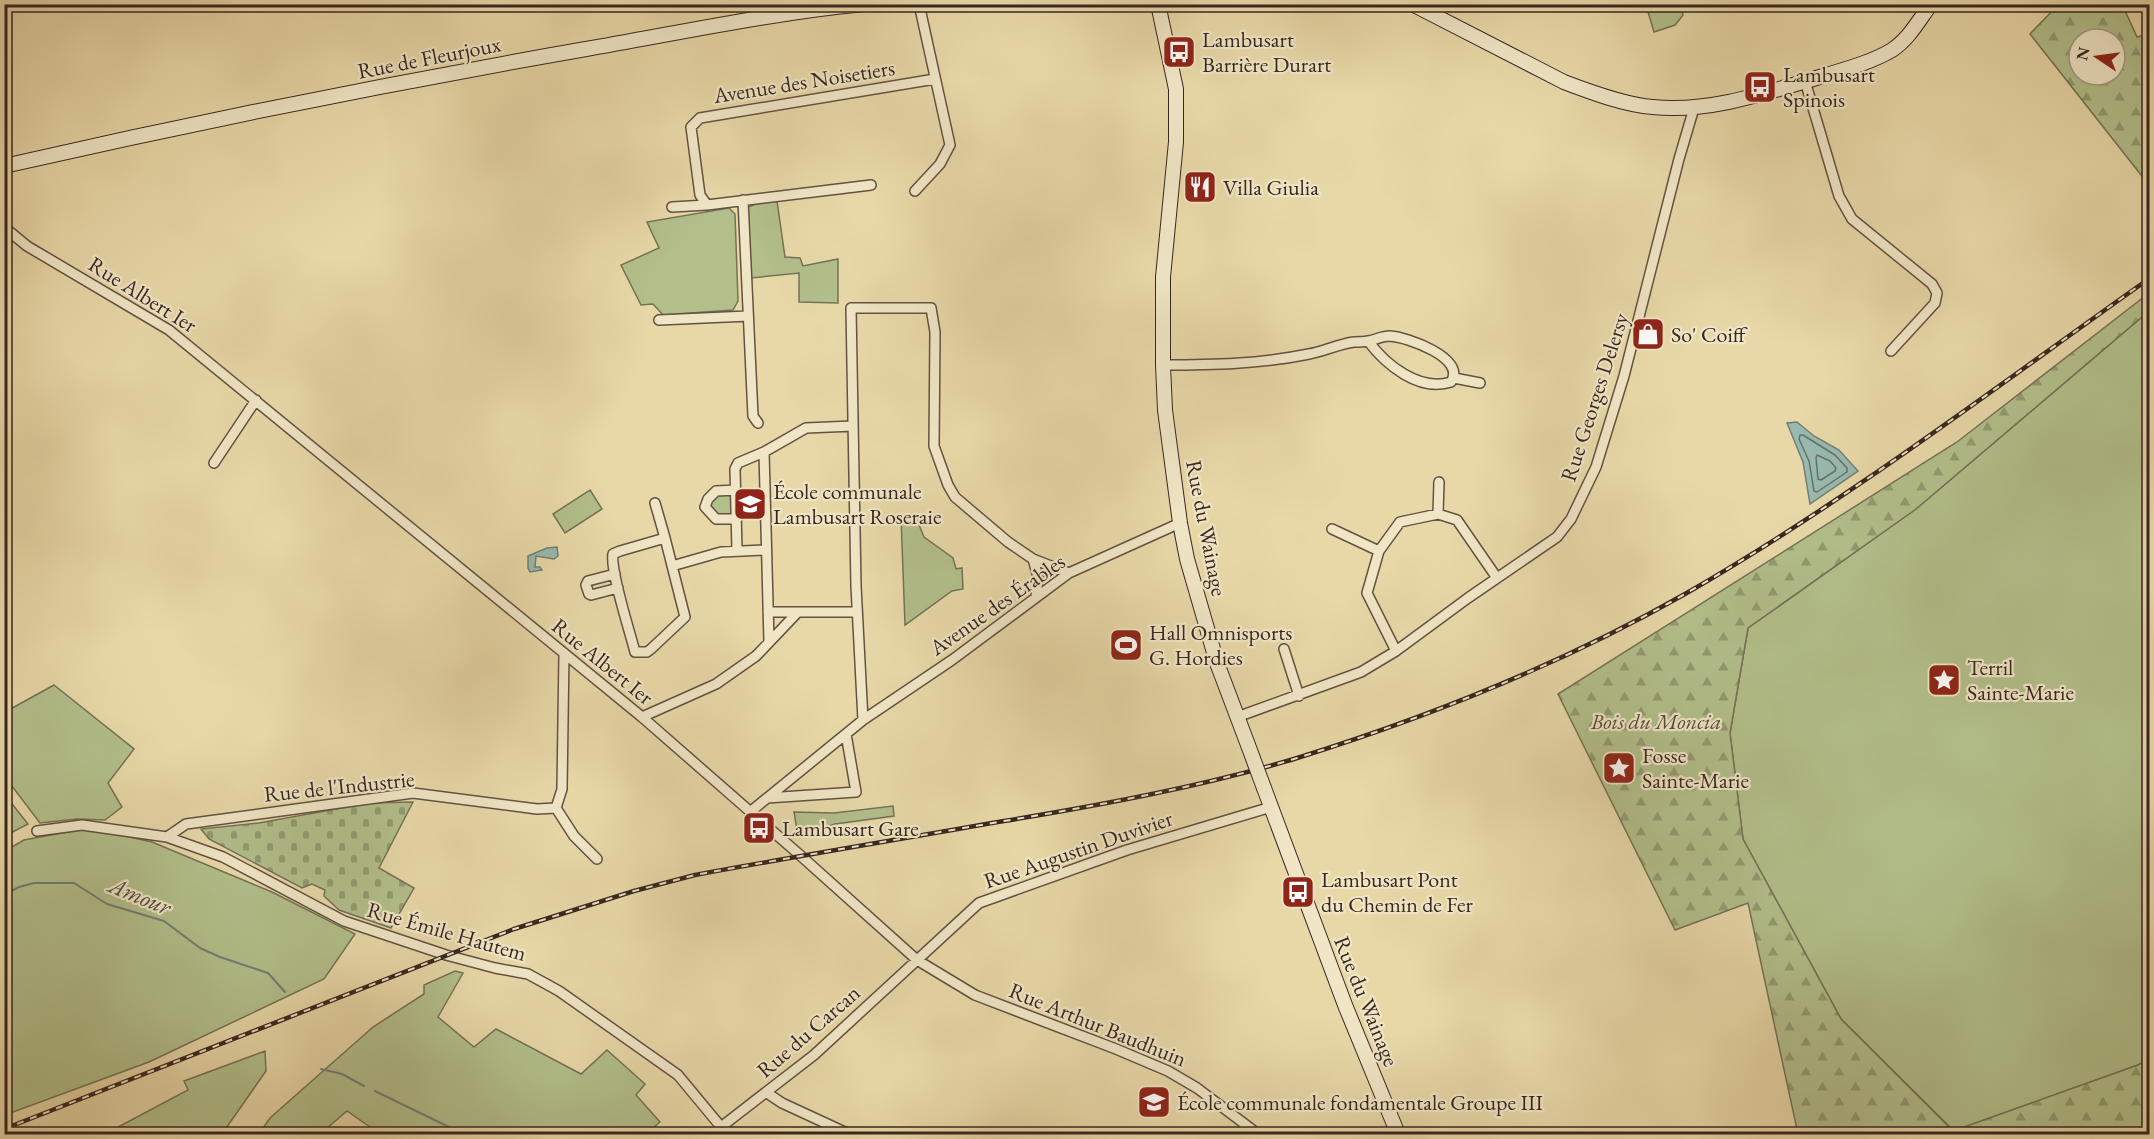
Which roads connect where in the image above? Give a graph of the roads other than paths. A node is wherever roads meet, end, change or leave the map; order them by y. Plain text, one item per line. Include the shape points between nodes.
1 (864, 4) edge
2 (919, 4) edge
3 (1158, 4) edge
4 (1412, 4) edge
5 (1931, 4) edge
6 (935, 78) junction
7 (1805, 81) junction
8 (1694, 108) junction
9 (4, 166) edge
10 (871, 184) dead end
11 (915, 191) dead end
12 (742, 200) junction
13 (707, 205) junction
14 (672, 207) dead end
15 (4, 227) edge
16 (748, 316) junction
17 (659, 320) dead end
18 (1368, 342) junction
19 (1891, 351) dead end
20 (1163, 365) junction
21 (1454, 378) junction
22 (1480, 383) dead end
23 (256, 400) junction
24 (758, 423) dead end
25 (853, 426) junction
26 (764, 452) junction
27 (214, 463) dead end
28 (1439, 483) dead end
29 (736, 490) junction
30 (655, 502) dead end
31 (1438, 514) junction
32 (737, 519) junction
33 (1180, 523) junction
34 (1332, 529) dead end
35 (665, 538) junction
36 (766, 550) junction
37 (737, 551) junction
38 (1379, 551) junction
39 (1033, 559) junction
40 (672, 566) junction
41 (1069, 573) junction
42 (615, 574) junction
43 (1497, 578) junction
44 (618, 588) junction
45 (1036, 597) junction
46 (768, 612) junction
47 (857, 612) junction
48 (796, 614) junction
49 (769, 642) junction
50 (1284, 649) dead end
51 (1396, 651) junction
52 (564, 652) junction
53 (1299, 696) junction
54 (642, 717) junction
55 (1237, 717) junction
56 (863, 720) junction
57 (846, 734) junction
58 (767, 798) junction
59 (1271, 807) junction
60 (556, 808) junction
61 (750, 812) junction
62 (37, 831) dead end
63 (167, 837) junction
64 (597, 859) dead end
65 (917, 960) junction
66 (767, 1093) junction
67 (724, 1131) edge
68 (1254, 1133) edge
69 (849, 1134) edge
70 (1398, 1134) edge

1 - 9 street, Rue de Fleurjoux via 448,74
2 - 6 street
3 - 20 street, Rue du Wainage via 1176,89 1176,142 1163,277
4 - 8 street via 1588,92 1652,107
5 - 7 street via 1908,36 1892,50
6 - 11 street via 950,145 940,164
6 - 13 street, Avenue des Noisetiers via 700,118 691,127 700,195
7 - 8 street
7 - 19 street via 1839,196 1852,219 1937,292 1935,303
8 - 43 street, Rue Georges Delersy via 1630,356 1596,467 1571,519 1557,537
10 - 12 street
12 - 13 street
12 - 16 street
13 - 14 street
15 - 23 street, Rue Albert Ier via 27,246 169,330
16 - 17 street
16 - 24 street via 753,416
18 - 20 street via 1262,363
18 - 21 street via 1387,363 1407,376 1443,384
18 - 21 street via 1391,336 1421,344 1448,362
20 - 33 street, Rue du Wainage
21 - 22 street
23 - 27 street
23 - 52 street, Rue Albert Ier
25 - 26 street via 806,428
25 - 39 street via 850,308 931,308 934,446 948,485 979,518
25 - 47 street
26 - 29 street via 738,463
26 - 36 street
28 - 31 street
29 - 32 street
29 - 32 street via 716,491 705,507 716,519
30 - 35 street
31 - 38 street via 1400,522
31 - 43 street via 1457,520
32 - 37 street
33 - 41 street, Avenue des Érables
33 - 55 street, Rue du Wainage via 1217,663
34 - 38 street
35 - 40 street
35 - 42 street via 613,554
36 - 37 street
36 - 46 street
37 - 40 street
38 - 51 street via 1367,593
39 - 41 street
39 - 45 street via 1038,577
40 - 44 street via 685,617 647,652 635,652
41 - 45 street, Avenue des Érables
42 - 44 street
42 - 44 street via 588,581 586,585 591,595
43 - 51 street, Rue Georges Delersy
45 - 56 street, Avenue des Érables
46 - 48 street
46 - 49 street
47 - 48 street
47 - 56 street
48 - 49 street
49 - 54 street via 716,684
50 - 53 street
51 - 53 street, Rue Georges Delersy via 1361,672
52 - 54 street, Rue Albert Ier
52 - 60 street via 562,789
53 - 55 street, Rue Georges Delersy
54 - 61 street, Rue Albert Ier
55 - 59 street, Rue du Wainage, bridge
56 - 57 street, Avenue des Érables
57 - 58 street, Avenue des Érables
57 - 58 street via 856,792
58 - 61 street, Avenue des Érables
59 - 65 street, Rue Augustin Duvivier via 1126,850 979,903
59 - 70 street, Rue du Wainage
60 - 63 street, Rue de l'Industrie via 537,810 413,793 186,824
60 - 64 street via 574,836
61 - 65 street, Rue Albert Ier
62 - 63 street, Rue Émile Hautem via 82,825
63 - 67 street, Rue Émile Hautem via 223,857 344,921 446,956 528,974 559,991 678,1075
65 - 66 street, Rue du Carcan
65 - 68 street, Rue Arthur Baudhuin via 975,995 1168,1071 1197,1088
66 - 67 street, Rue du Carcan
66 - 69 street

